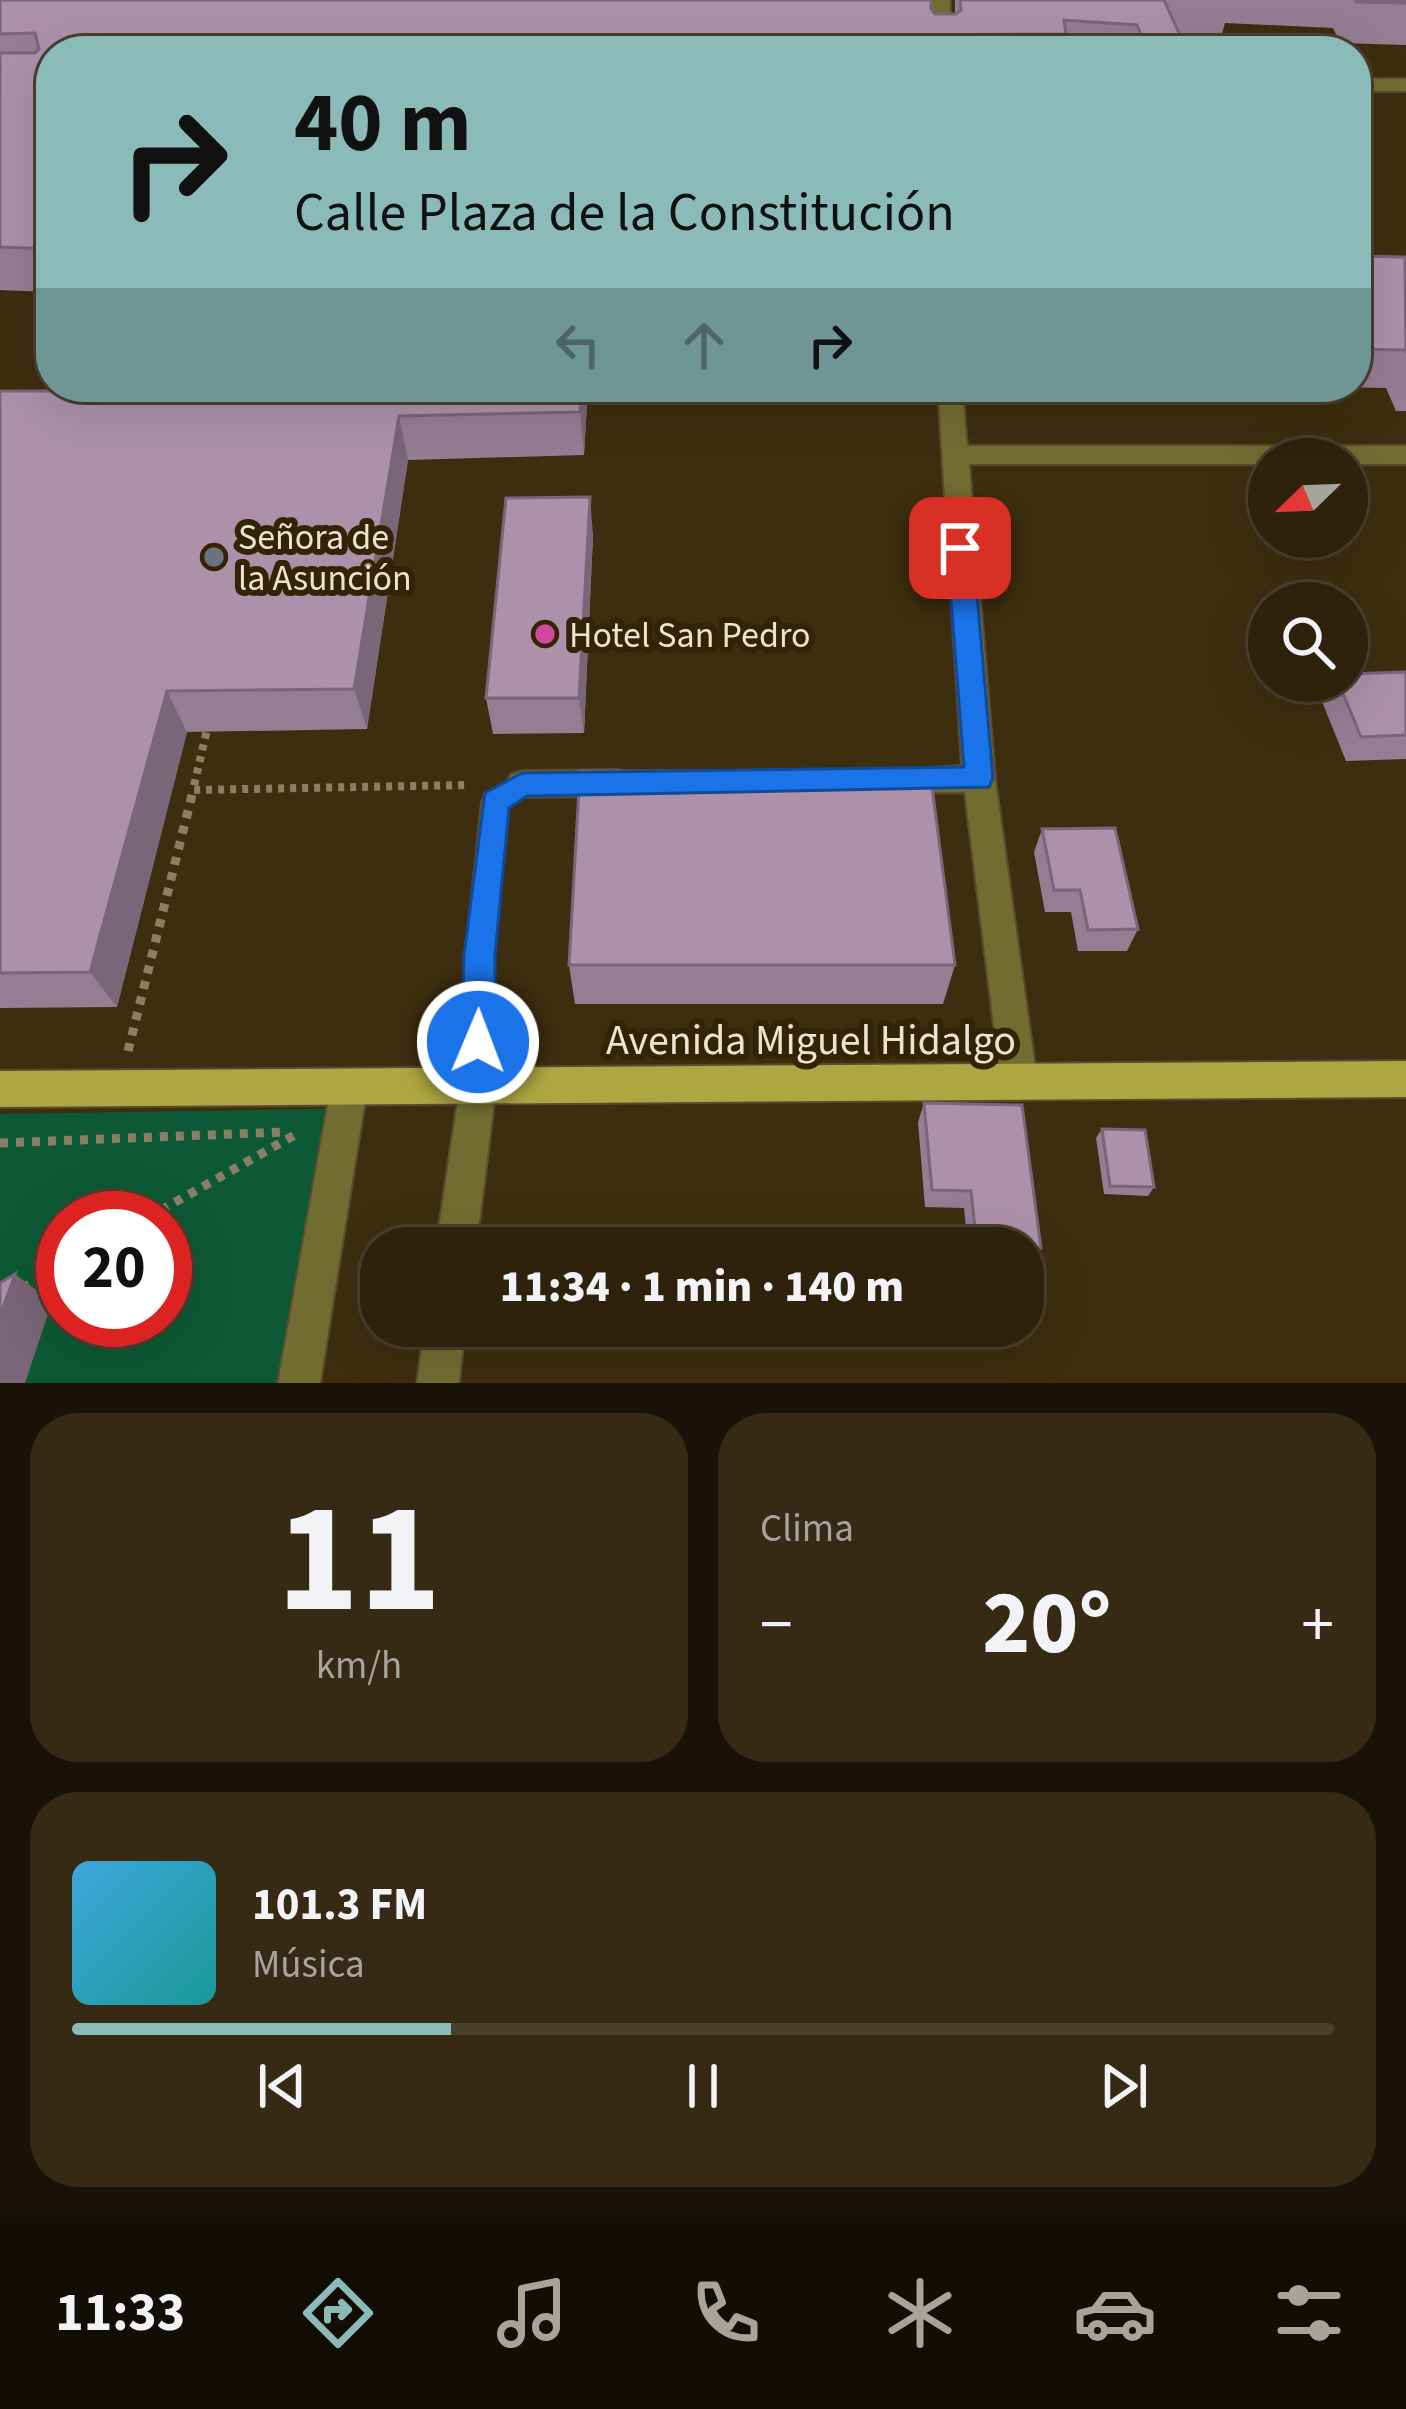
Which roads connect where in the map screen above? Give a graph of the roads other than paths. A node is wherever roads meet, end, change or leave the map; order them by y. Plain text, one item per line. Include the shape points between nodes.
1 (940, 0) edge
2 (940, 36) edge
3 (1371, 85) edge
4 (1406, 86) edge
5 (950, 402) edge
6 (952, 455) junction
7 (1406, 455) edge
8 (979, 778) junction
9 (865, 780) edge
10 (659, 783) edge
11 (509, 793) joint
12 (1406, 1079) edge
13 (1019, 1082) junction
14 (478, 1086) junction
15 (350, 1087) junction
16 (0, 1089) edge
17 (459, 1227) edge
18 (443, 1347) edge
19 (299, 1383) edge
20 (438, 1383) edge

1 - 2 street
3 - 4 street
5 - 6 street
6 - 7 street
6 - 8 street
8 - 9 street
8 - 13 street
10 - 11 street
11 - 14 lane via 479,955
12 - 13 main road, Avenida Miguel Hidalgo
13 - 14 main road, Avenida Miguel Hidalgo
14 - 15 main road, Avenida Miguel Hidalgo
14 - 17 street
15 - 16 main road, Avenida Miguel Hidalgo
15 - 19 street
18 - 20 street

